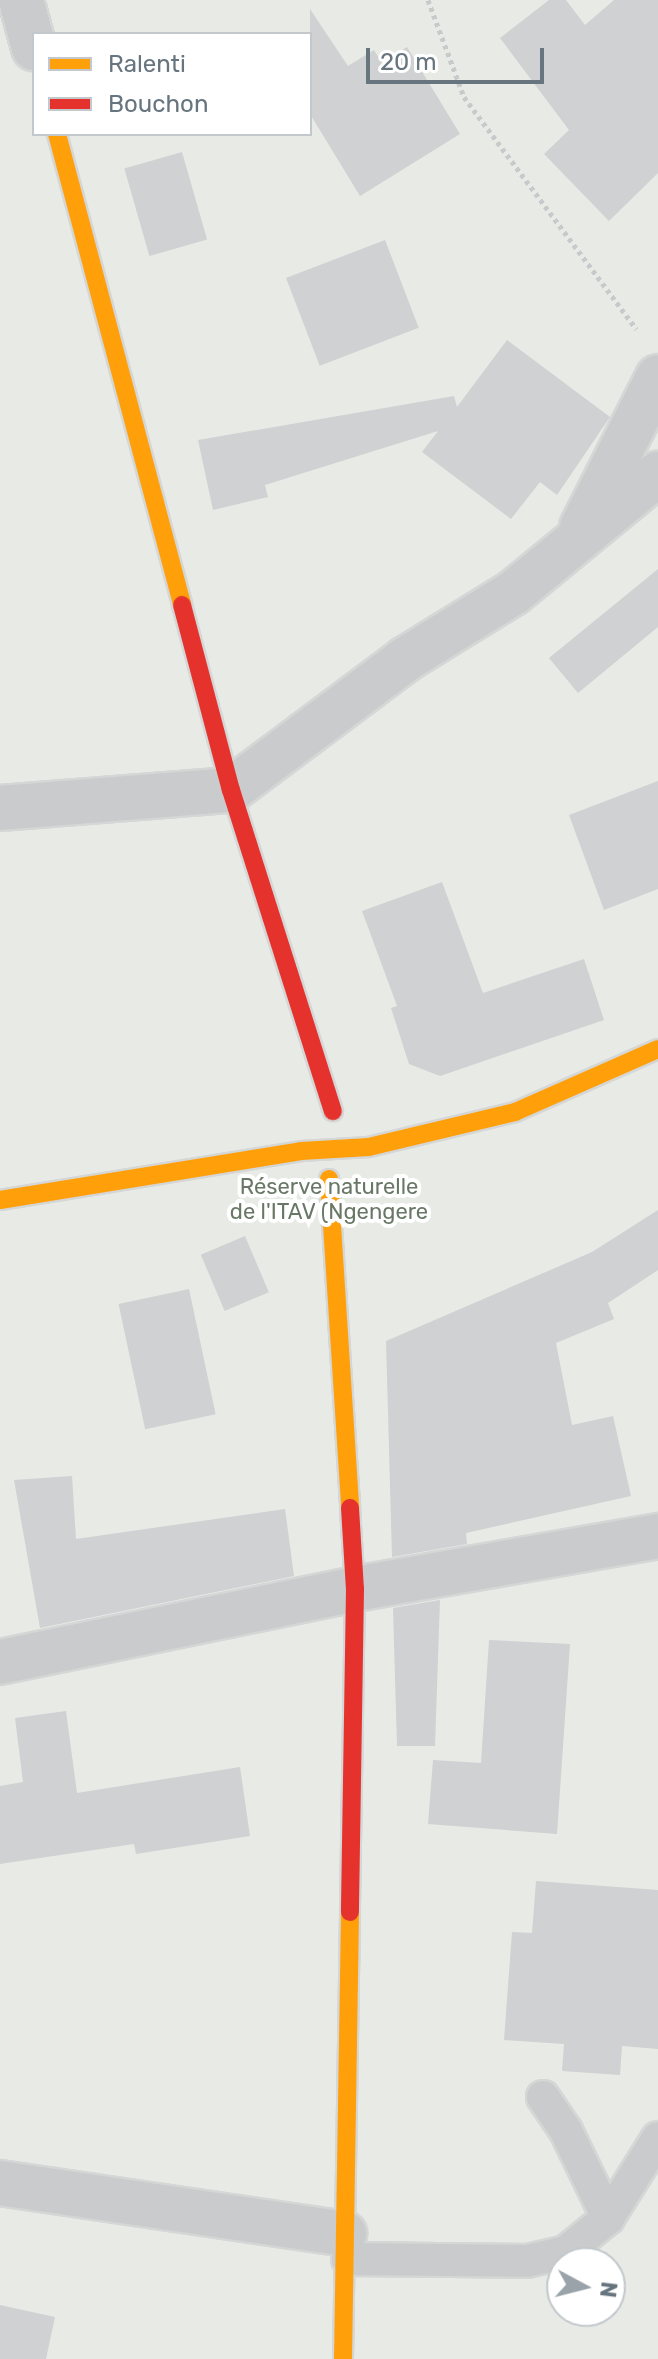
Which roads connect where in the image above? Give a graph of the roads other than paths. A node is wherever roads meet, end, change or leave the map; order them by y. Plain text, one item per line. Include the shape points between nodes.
1 (21, 0) edge
2 (32, 41) edge
3 (58, 136) edge
4 (658, 377) edge
5 (658, 474) edge
6 (577, 536) junction
7 (231, 790) junction
8 (0, 808) edge
9 (658, 1049) edge
10 (301, 1144) junction
11 (369, 1147) junction
12 (343, 1176) junction
13 (0, 1200) edge
14 (658, 1536) edge
15 (355, 1589) junction
16 (0, 1662) edge
17 (543, 2097) dead end
18 (658, 2138) edge
19 (0, 2183) edge
20 (608, 2218) junction
21 (346, 2246) junction
22 (343, 2359) edge

1 - 2 street
3 - 7 street
4 - 6 street
5 - 6 street
6 - 7 street via 513,593 406,659
7 - 8 street
7 - 11 street via 340,1115
9 - 11 street via 515,1112
10 - 11 street
10 - 12 street via 316,1174
10 - 13 street
11 - 12 street
12 - 15 street
14 - 15 street
15 - 16 street
15 - 21 street
17 - 20 lane
18 - 20 lane
19 - 21 street
20 - 21 lane via 566,2252 527,2261
21 - 22 street

